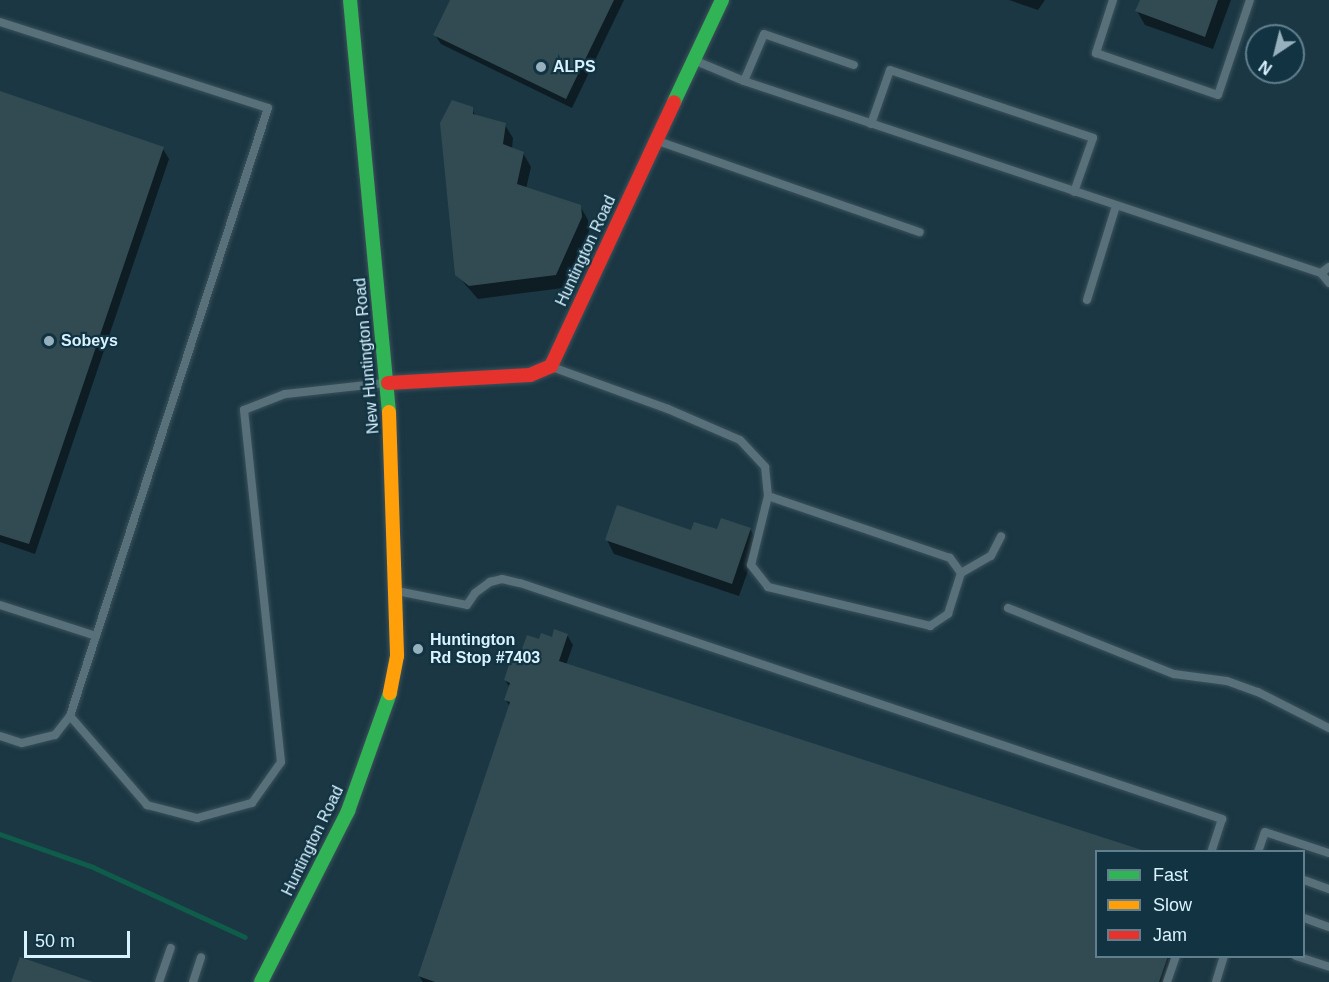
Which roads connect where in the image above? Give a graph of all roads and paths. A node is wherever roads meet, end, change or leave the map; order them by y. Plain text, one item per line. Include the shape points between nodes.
1 (350, 0) edge
2 (722, 0) edge
3 (1113, 0) edge
4 (1250, 0) edge
5 (0, 22) edge
6 (694, 60) junction
7 (854, 64) dead end
8 (744, 81) junction
9 (871, 124) junction
10 (657, 140) junction
11 (1074, 192) junction
12 (1116, 206) junction
13 (920, 232) dead end
14 (1329, 267) edge
15 (1321, 273) junction
16 (1329, 283) edge
17 (1087, 300) dead end
18 (551, 366) junction
19 (388, 383) junction
20 (768, 496) junction
21 (1002, 536) dead end
22 (961, 573) junction
23 (397, 591) junction
24 (0, 605) edge
25 (1008, 608) dead end
26 (96, 636) junction
27 (386, 710) joint
28 (70, 716) junction
29 (1329, 728) edge
30 (0, 736) edge
31 (1212, 850) edge
32 (1259, 850) edge
33 (1329, 853) edge
34 (1305, 880) edge
35 (1329, 889) edge
36 (1305, 918) edge
37 (1329, 927) edge
38 (171, 948) dead end
39 (201, 957) dead end
40 (1176, 958) edge
41 (1224, 958) edge
42 (1299, 958) edge
43 (1329, 967) edge
44 (159, 982) edge
45 (193, 982) edge
46 (261, 982) edge
47 (1167, 982) edge
48 (1216, 982) edge

1 - 19 street, New Huntington Road
2 - 6 street, Huntington Road
3 - 4 lane via 1096,53 1218,95
5 - 26 lane via 268,108
6 - 8 lane
6 - 10 street, Huntington Road
7 - 8 lane via 764,34
8 - 9 lane
9 - 11 lane
9 - 11 lane via 890,70 1092,138
10 - 13 lane
10 - 18 street, Huntington Road
11 - 12 lane
12 - 15 lane
12 - 17 lane
14 - 15 lane
15 - 16 lane
18 - 19 street via 530,375
18 - 20 lane via 740,440 765,467
19 - 23 street, New Huntington Road
19 - 28 lane via 285,394 244,410 281,762 252,803 197,818 147,805
20 - 22 lane via 950,558
20 - 22 lane via 751,565 768,587 930,626 948,614
21 - 22 lane via 991,556
23 - 27 street, New Huntington Road via 397,656
23 - 31 lane via 467,605 474,592 490,582 502,579 520,583 1222,819
24 - 26 lane
25 - 29 lane via 1174,674 1227,681 1258,692
26 - 28 lane
27 - 46 street, Huntington Road via 348,811
28 - 30 lane via 55,735 22,743
32 - 33 lane via 1265,832
34 - 35 lane
36 - 37 lane
38 - 44 lane
39 - 45 lane
40 - 47 lane
41 - 48 lane
42 - 43 lane

